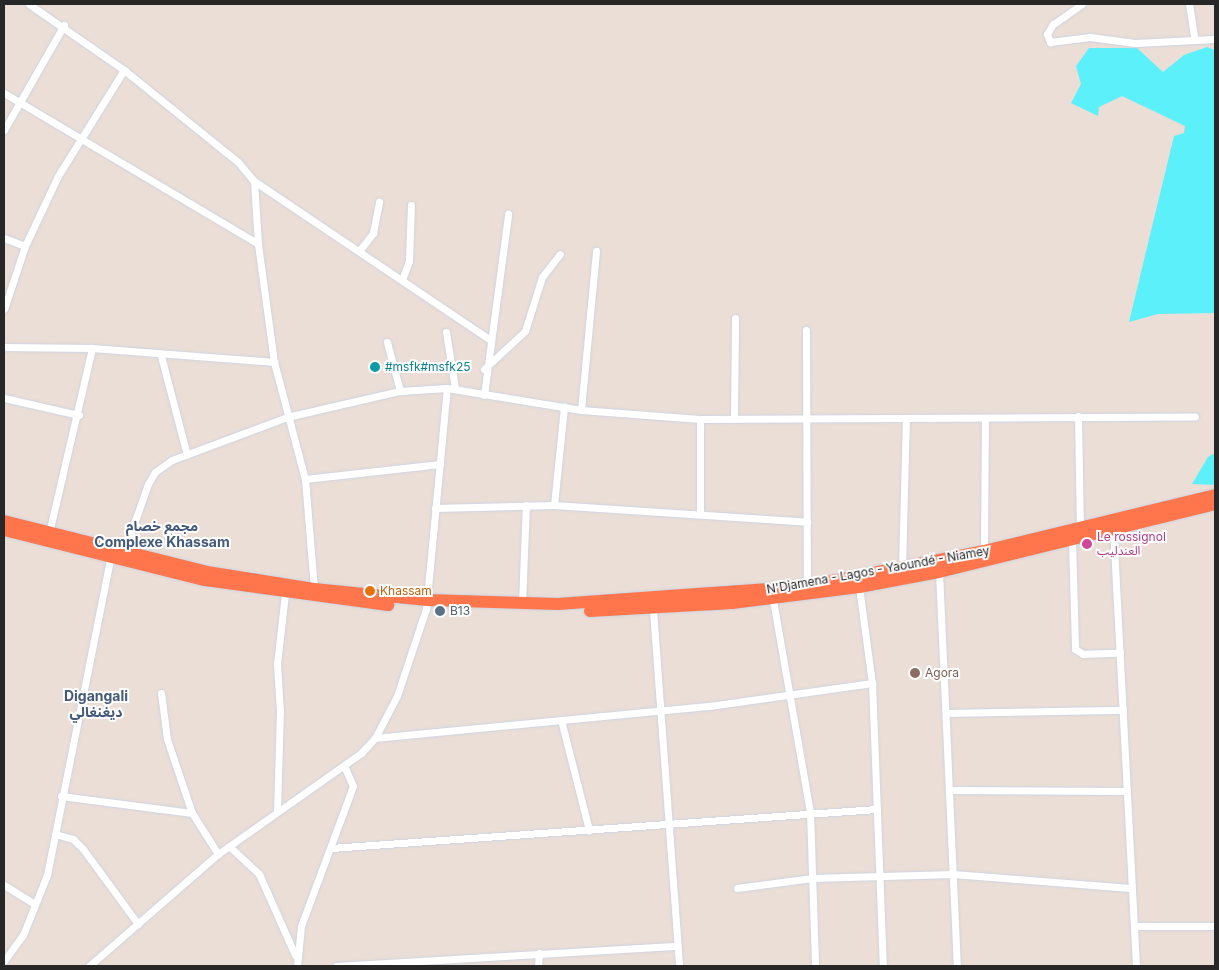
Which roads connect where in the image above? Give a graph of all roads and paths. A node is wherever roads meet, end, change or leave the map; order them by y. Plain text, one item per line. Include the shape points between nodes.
1 (29, 4) edge
2 (1082, 4) edge
3 (1189, 4) edge
4 (64, 25) junction
5 (1215, 39) edge
6 (1195, 40) junction
7 (124, 70) junction
8 (4, 93) edge
9 (20, 102) junction
10 (4, 130) edge
11 (82, 136) junction
12 (254, 181) junction
13 (379, 202) dead end
14 (410, 205) dead end
15 (508, 214) dead end
16 (4, 238) edge
17 (258, 244) junction
18 (25, 246) junction
19 (359, 251) junction
20 (596, 252) dead end
21 (560, 254) dead end
22 (402, 280) junction
23 (4, 309) edge
24 (735, 318) dead end
25 (806, 330) dead end
26 (446, 332) dead end
27 (488, 338) junction
28 (388, 342) dead end
29 (4, 347) edge
30 (92, 348) junction
31 (161, 356) junction
32 (274, 362) junction
33 (484, 369) junction
34 (451, 388) junction
35 (400, 391) junction
36 (484, 395) junction
37 (4, 398) edge
38 (564, 407) junction
39 (581, 410) junction
40 (79, 415) junction
41 (1078, 416) junction
42 (1195, 416) dead end
43 (286, 417) junction
44 (906, 418) junction
45 (985, 418) junction
46 (700, 419) junction
47 (734, 419) junction
48 (808, 420) junction
49 (187, 455) junction
50 (440, 464) junction
51 (305, 479) junction
52 (1215, 498) edge
53 (526, 505) junction
54 (554, 505) junction
55 (435, 508) junction
56 (700, 512) junction
57 (4, 520) edge
58 (807, 522) junction
59 (1113, 526) junction
60 (4, 530) edge
61 (49, 533) junction
62 (1077, 536) junction
63 (984, 551) junction
64 (124, 552) junction
65 (110, 559) junction
66 (902, 568) junction
67 (938, 572) junction
68 (807, 586) junction
69 (859, 587) junction
70 (314, 589) junction
71 (285, 594) junction
72 (773, 600) junction
73 (522, 603) junction
74 (427, 604) junction
75 (653, 610) junction
76 (1120, 653) junction
77 (872, 683) junction
78 (161, 693) dead end
79 (789, 696) junction
80 (1123, 710) junction
81 (660, 711) junction
82 (947, 714) junction
83 (561, 720) junction
84 (375, 738) junction
85 (344, 766) junction
86 (952, 790) junction
87 (1128, 791) junction
88 (61, 796) junction
89 (877, 809) junction
90 (277, 811) junction
91 (810, 812) junction
92 (192, 813) junction
93 (668, 823) junction
94 (589, 830) junction
95 (55, 834) junction
96 (229, 846) junction
97 (331, 848) junction
98 (218, 854) junction
99 (953, 874) junction
100 (812, 878) junction
101 (881, 878) junction
102 (4, 885) edge
103 (737, 888) dead end
104 (1130, 888) junction
105 (35, 904) junction
106 (138, 924) junction
107 (1134, 926) junction
108 (1215, 926) edge
109 (677, 946) junction
110 (539, 953) junction
111 (295, 955) junction
112 (4, 961) edge
113 (89, 966) edge
114 (297, 966) edge
115 (336, 966) edge
116 (538, 966) edge
117 (680, 966) edge
118 (816, 966) edge
119 (883, 966) edge
120 (957, 966) edge
121 (1136, 966) edge

1 - 4 street
2 - 6 street via 1053,24 1047,34 1050,42 1090,37 1135,43
3 - 6 street
4 - 7 street
4 - 9 street
5 - 6 street
7 - 11 street
7 - 12 street via 238,162
8 - 9 street
9 - 10 street
9 - 11 street
11 - 17 street
11 - 18 street
12 - 17 street
12 - 19 street
13 - 19 street via 373,233
14 - 22 street via 409,261
15 - 27 street
16 - 18 street
17 - 32 street
18 - 23 street
19 - 22 street
20 - 39 street
21 - 33 street via 542,277 526,331
22 - 27 street
24 - 47 street
25 - 48 street
26 - 34 street
27 - 33 street
28 - 35 street
29 - 30 street
30 - 31 street
30 - 40 street
31 - 32 street
31 - 49 street
32 - 43 street
33 - 36 street
34 - 35 street
34 - 36 street
34 - 50 street
35 - 43 street
36 - 38 street
37 - 40 street
38 - 39 street
38 - 54 street
39 - 46 street
40 - 61 street
41 - 42 street
41 - 45 street
41 - 62 street
43 - 49 street
43 - 51 street
44 - 45 street
44 - 48 street
44 - 66 street
45 - 63 street
46 - 47 street
46 - 56 street
47 - 48 street
48 - 58 street
49 - 64 street via 155,472
50 - 51 street
50 - 55 street
51 - 70 street
52 - 59 highway, N'Djamena - Lagos - Yaoundé - Niamey
53 - 54 street
53 - 55 street
53 - 73 street
54 - 56 street
55 - 74 street
56 - 58 street
57 - 61 highway, N'Djamena - Lagos - Yaoundé - Niamey
58 - 68 street
59 - 62 highway, N'Djamena - Lagos - Yaoundé - Niamey
59 - 76 street
60 - 65 highway, N'Djamena - Lagos - Yaoundé - Niamey
61 - 64 highway, N'Djamena - Lagos - Yaoundé - Niamey
62 - 63 highway, N'Djamena - Lagos - Yaoundé - Niamey
62 - 67 highway, N'Djamena - Lagos - Yaoundé - Niamey
62 - 76 street via 1075,649 1083,654
63 - 66 highway, N'Djamena - Lagos - Yaoundé - Niamey
64 - 70 highway, N'Djamena - Lagos - Yaoundé - Niamey
65 - 71 highway, N'Djamena - Lagos - Yaoundé - Niamey
65 - 88 street
66 - 68 highway, N'Djamena - Lagos - Yaoundé - Niamey
67 - 69 highway, N'Djamena - Lagos - Yaoundé - Niamey
67 - 82 street
68 - 73 highway, N'Djamena - Lagos - Yaoundé - Niamey via 642,601
69 - 72 highway, N'Djamena - Lagos - Yaoundé - Niamey
69 - 77 street
70 - 74 highway, N'Djamena - Lagos - Yaoundé - Niamey
71 - 74 highway, N'Djamena - Lagos - Yaoundé - Niamey
71 - 90 street via 277,664 280,712
72 - 75 highway, N'Djamena - Lagos - Yaoundé - Niamey
72 - 79 street
73 - 74 highway, N'Djamena - Lagos - Yaoundé - Niamey
74 - 75 highway, N'Djamena - Lagos - Yaoundé - Niamey
74 - 84 street via 397,696
75 - 81 street
76 - 80 street
77 - 79 street
77 - 89 street
78 - 92 street via 167,739
79 - 81 street
79 - 91 street
80 - 82 street
80 - 87 street
81 - 83 street
81 - 93 street
82 - 86 street
83 - 84 street
83 - 94 street
84 - 85 street
85 - 90 street
85 - 97 street via 351,774 353,786
86 - 87 street
86 - 99 street
87 - 104 street
88 - 92 street
88 - 95 street
89 - 91 street
89 - 101 street
90 - 96 street
91 - 93 street
91 - 100 street
92 - 98 street
93 - 94 street
93 - 109 street
94 - 97 street
95 - 105 street via 47,875
95 - 106 street via 73,839 83,849
96 - 98 street
96 - 111 street via 259,874
97 - 111 street
98 - 106 street
99 - 101 street
99 - 104 street
99 - 120 street
100 - 101 street
100 - 103 street
100 - 118 street
101 - 119 street
102 - 105 street
104 - 107 street
105 - 112 street via 22,935
106 - 113 street
107 - 108 street
107 - 121 street
109 - 110 street
109 - 117 street
110 - 115 street
110 - 116 street
111 - 114 street

